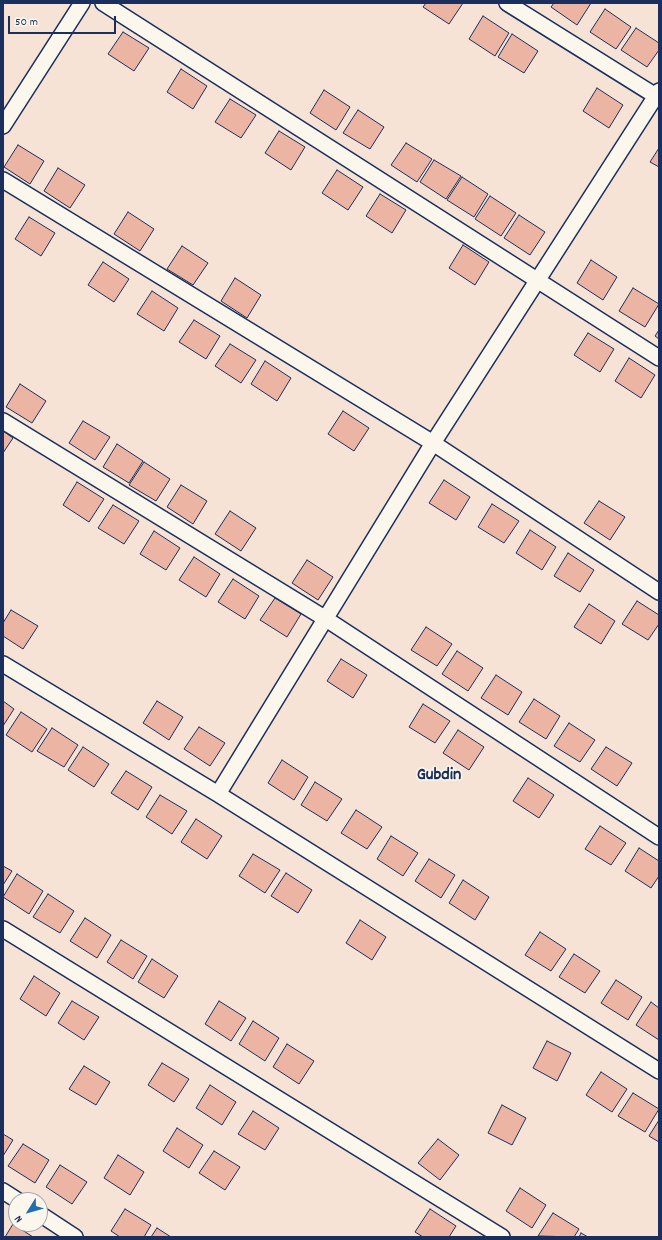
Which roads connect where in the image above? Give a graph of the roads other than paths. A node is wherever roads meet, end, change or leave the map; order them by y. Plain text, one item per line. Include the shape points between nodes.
1 (82, 3) edge
2 (103, 3) edge
3 (507, 3) edge
4 (658, 95) edge
5 (3, 126) edge
6 (3, 180) edge
7 (536, 280) junction
8 (659, 358) edge
9 (3, 421) edge
10 (433, 443) junction
11 (659, 592) edge
12 (326, 619) junction
13 (3, 664) edge
14 (218, 794) junction
15 (659, 837) edge
16 (3, 929) edge
17 (659, 1071) edge
18 (48, 1219) edge
19 (75, 1237) edge
20 (502, 1237) edge

1 - 5 street
2 - 7 street
3 - 4 street
4 - 7 street
6 - 10 street
7 - 8 street
7 - 10 street
9 - 12 street
10 - 11 street
10 - 12 street
12 - 14 street
12 - 15 street
13 - 14 street
14 - 17 street
16 - 20 street
18 - 19 street

